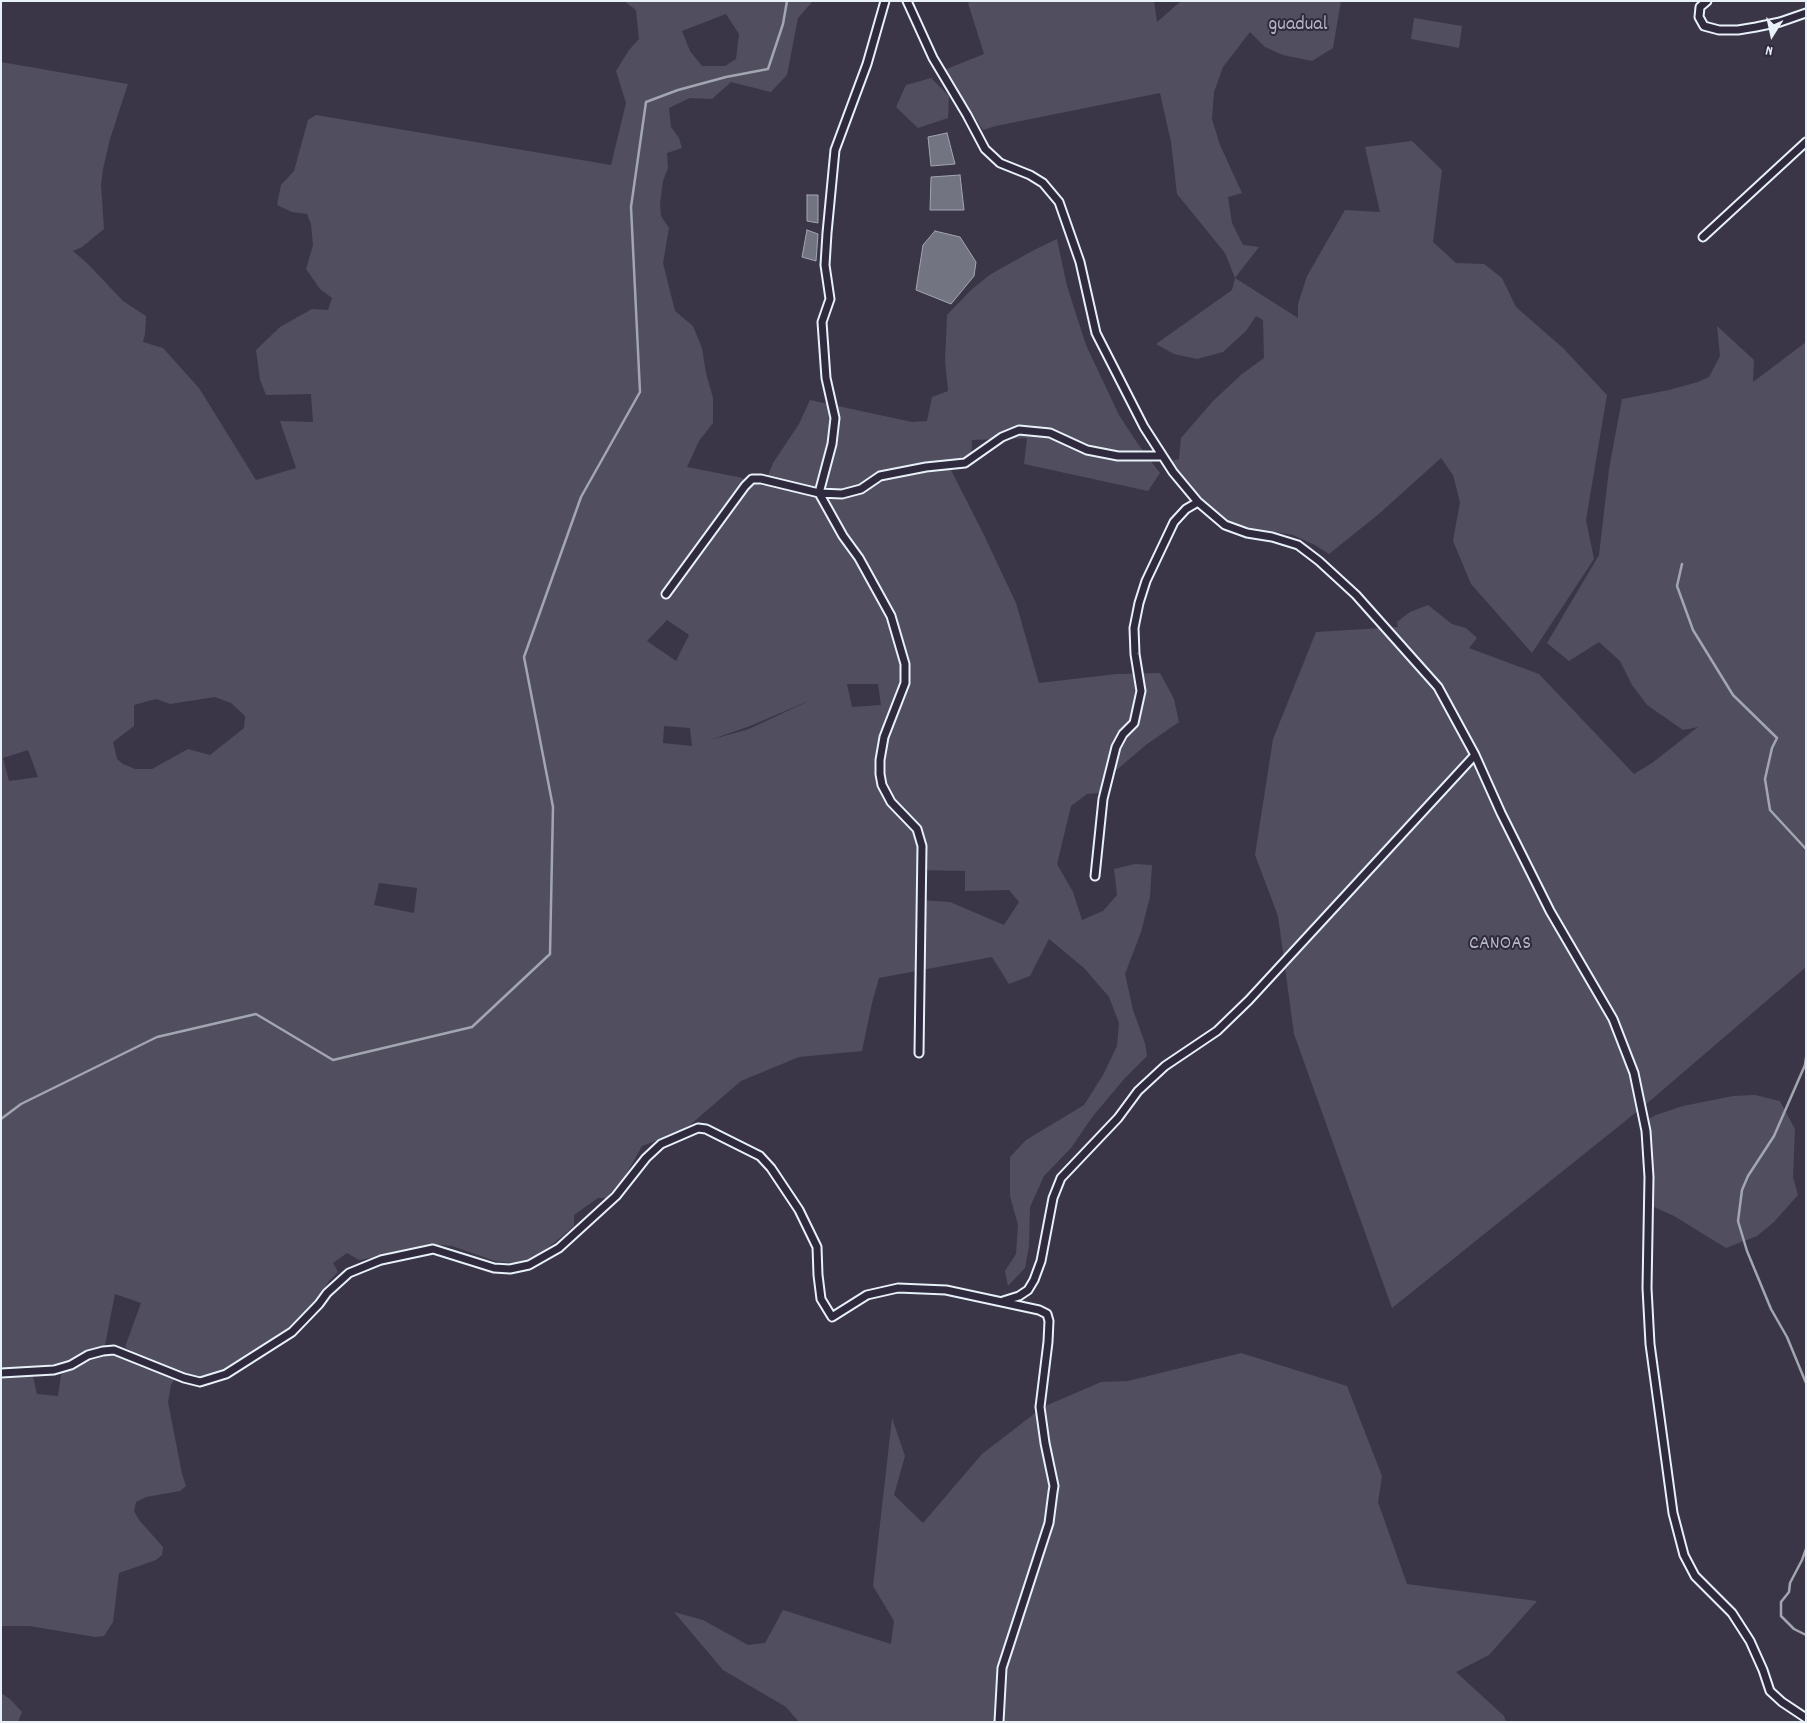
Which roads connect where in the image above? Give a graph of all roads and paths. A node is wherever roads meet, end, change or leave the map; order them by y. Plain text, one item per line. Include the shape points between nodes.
1 (884, 1) edge
2 (907, 1) edge
3 (1707, 1) edge
4 (1806, 14) edge
5 (1806, 142) edge
6 (1703, 237) dead end
7 (1162, 456) junction
8 (819, 493) junction
9 (1198, 502) junction
10 (666, 594) dead end
11 (1475, 755) junction
12 (1095, 876) dead end
13 (919, 1053) dead end
14 (1001, 1302) junction
15 (1, 1373) edge
16 (1806, 1718) edge
17 (999, 1722) edge

1 - 8 street via 867,64 835,150 825,265 830,299 822,320 826,378 835,418
2 - 7 street via 934,58 985,149 1000,162 1043,183 1058,202 1080,262 1096,333
3 - 4 street via 1700,7 1698,17 1704,26 1719,30 1756,27
5 - 6 street
7 - 8 street via 1118,456 1087,450 1050,433 1019,430 1002,436 965,463 880,476 861,489 842,494
7 - 9 street
8 - 10 street via 752,479
8 - 13 street via 891,616 905,664 905,683 884,737 880,774 891,802 917,829 922,846
9 - 11 street via 1225,526 1298,545 1326,567 1356,595 1438,687
9 - 12 street via 1174,522 1139,603 1134,645 1141,691 1134,723 1116,747 1103,799
11 - 14 street via 1250,1000 1217,1031 1165,1066 1138,1091 1118,1118 1061,1178 1053,1198 1041,1261 1034,1280 1028,1290
11 - 16 street via 1550,911 1613,1019 1634,1073 1646,1131 1650,1344 1673,1513 1684,1555 1696,1576 1732,1613 1750,1641 1770,1691
14 - 15 street via 946,1290 898,1288 867,1295 832,1317 821,1299 817,1247 799,1210 771,1168 760,1156 698,1128 656,1148 616,1196 559,1248 529,1265 494,1268 433,1250 381,1260 349,1273 292,1332 226,1374 200,1382 114,1350 88,1355 54,1370
14 - 17 street via 1047,1314 1049,1321 1040,1407 1054,1486 1049,1522 1002,1668

